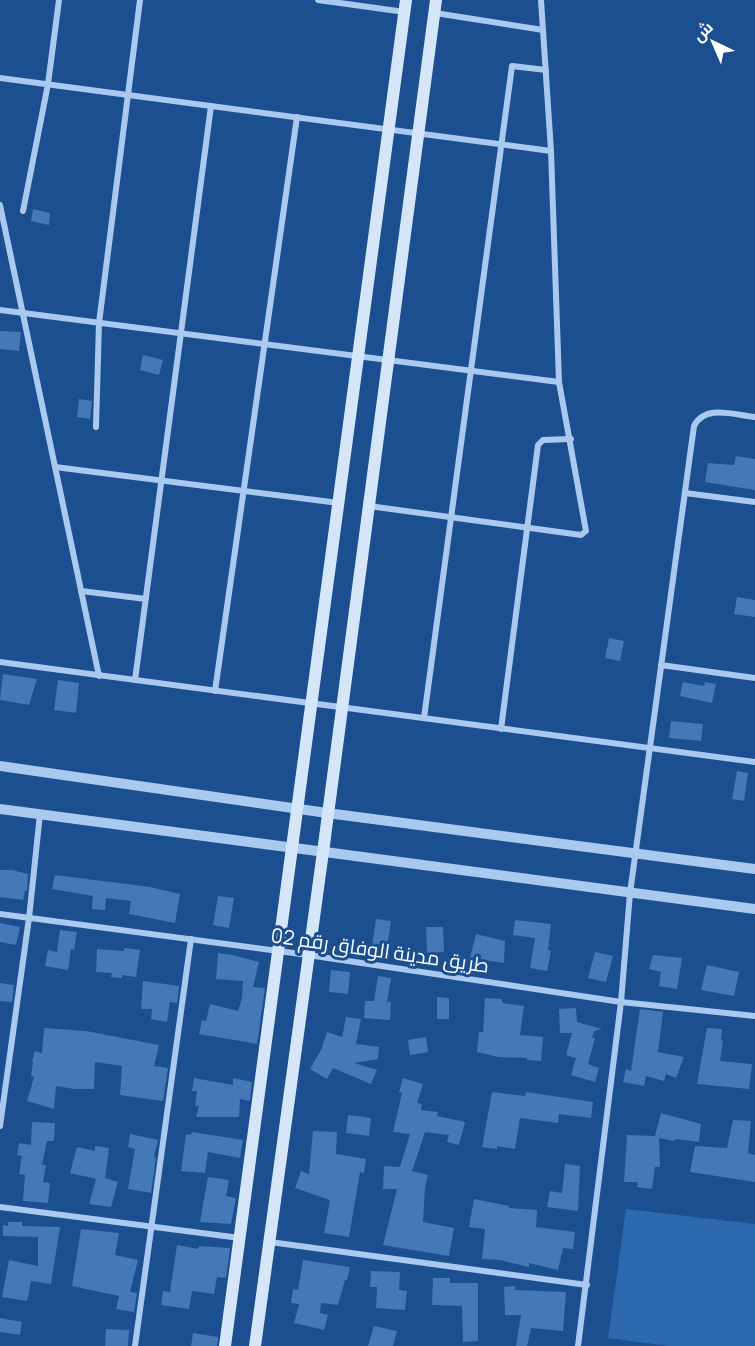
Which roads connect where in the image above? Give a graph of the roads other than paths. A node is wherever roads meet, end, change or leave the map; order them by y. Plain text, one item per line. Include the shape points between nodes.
1 (59, 0) edge
2 (140, 0) edge
3 (318, 0) edge
4 (541, 0) edge
5 (406, 6) edge
6 (435, 6) edge
7 (543, 30) junction
8 (546, 70) junction
9 (0, 78) edge
10 (48, 84) junction
11 (128, 95) junction
12 (211, 106) junction
13 (297, 117) junction
14 (389, 129) junction
15 (418, 133) junction
16 (501, 144) junction
17 (551, 151) junction
18 (0, 205) edge
19 (24, 211) dead end
20 (0, 310) edge
21 (23, 313) junction
22 (99, 323) junction
23 (181, 333) junction
24 (264, 344) junction
25 (358, 356) junction
26 (388, 360) junction
27 (471, 370) junction
28 (559, 382) junction
29 (755, 417) edge
30 (96, 427) dead end
31 (571, 439) junction
32 (55, 467) junction
33 (162, 481) junction
34 (243, 491) junction
35 (685, 494) junction
36 (755, 502) edge
37 (339, 503) junction
38 (368, 506) junction
39 (451, 517) junction
40 (527, 528) junction
41 (81, 591) junction
42 (146, 599) junction
43 (0, 662) edge
44 (661, 665) junction
45 (99, 676) junction
46 (755, 678) edge
47 (135, 680) junction
48 (215, 691) junction
49 (312, 704) junction
50 (341, 708) junction
51 (424, 718) junction
52 (501, 729) junction
53 (650, 750) junction
54 (755, 762) edge
55 (0, 766) edge
56 (0, 809) edge
57 (298, 809) junction
58 (327, 813) junction
59 (40, 814) junction
60 (292, 849) junction
61 (323, 852) junction
62 (636, 853) junction
63 (755, 869) edge
64 (630, 893) junction
65 (755, 909) edge
66 (0, 914) edge
67 (29, 918) junction
68 (191, 939) junction
69 (278, 951) junction
70 (308, 955) junction
71 (621, 1002) junction
72 (755, 1016) edge
73 (0, 1126) edge
74 (0, 1207) edge
75 (152, 1228) junction
76 (240, 1238) junction
77 (269, 1242) junction
78 (588, 1285) junction
79 (135, 1346) edge
80 (225, 1346) edge
81 (255, 1346) edge
82 (578, 1346) edge

1 - 10 street
2 - 11 street
3 - 5 street
4 - 7 street
5 - 14 main road
6 - 7 street
6 - 15 main road
7 - 8 street
8 - 16 street via 512,66
8 - 17 street
9 - 10 street
10 - 11 street
10 - 19 street
11 - 12 street
11 - 22 street
12 - 13 street
12 - 23 street
13 - 14 street
13 - 24 street
14 - 15 street
14 - 25 main road
15 - 16 street
15 - 26 main road
16 - 17 street
16 - 27 street
17 - 28 street
18 - 21 street
20 - 21 street
21 - 22 street
21 - 32 street
22 - 23 street
22 - 30 street
23 - 24 street
23 - 33 street
24 - 25 street
24 - 34 street
25 - 26 street
25 - 37 main road
26 - 27 street
26 - 38 main road
27 - 28 street
27 - 39 street
28 - 31 street
29 - 35 street via 714,412 698,418
31 - 40 street via 543,440 538,445
31 - 40 street via 586,531 581,535
32 - 33 street
32 - 41 street
33 - 34 street
33 - 42 street
34 - 37 street
34 - 48 street
35 - 36 street
35 - 44 street
37 - 49 main road
38 - 39 street
38 - 50 main road
39 - 40 street
39 - 51 street
40 - 52 street
41 - 42 street
41 - 45 street
42 - 47 street
43 - 45 street
44 - 46 street
44 - 53 street
45 - 47 street
47 - 48 street
48 - 49 street
49 - 50 street
49 - 57 main road
50 - 51 street
50 - 58 main road
51 - 52 street
52 - 53 street
53 - 54 street
53 - 62 street
55 - 57 street
56 - 59 street
57 - 58 street
57 - 60 main road
58 - 61 main road
58 - 62 street
59 - 60 street
59 - 67 street
60 - 61 street
60 - 69 main road
61 - 64 street
61 - 70 main road
62 - 63 street
62 - 64 street
64 - 65 street
64 - 71 street
66 - 67 street, طريق مدينة الوفاق رقم 02
67 - 68 street, طريق مدينة الوفاق رقم 02
67 - 73 street
68 - 69 street, طريق مدينة الوفاق رقم 02
68 - 75 street
69 - 70 street, طريق مدينة الوفاق رقم 02
69 - 76 main road
70 - 71 street, طريق مدينة الوفاق رقم 02
70 - 77 main road
71 - 72 street, طريق مدينة الوفاق رقم 02
71 - 78 street
74 - 75 street
75 - 76 street
75 - 79 street
76 - 80 main road
77 - 78 street
77 - 81 main road
78 - 82 street

